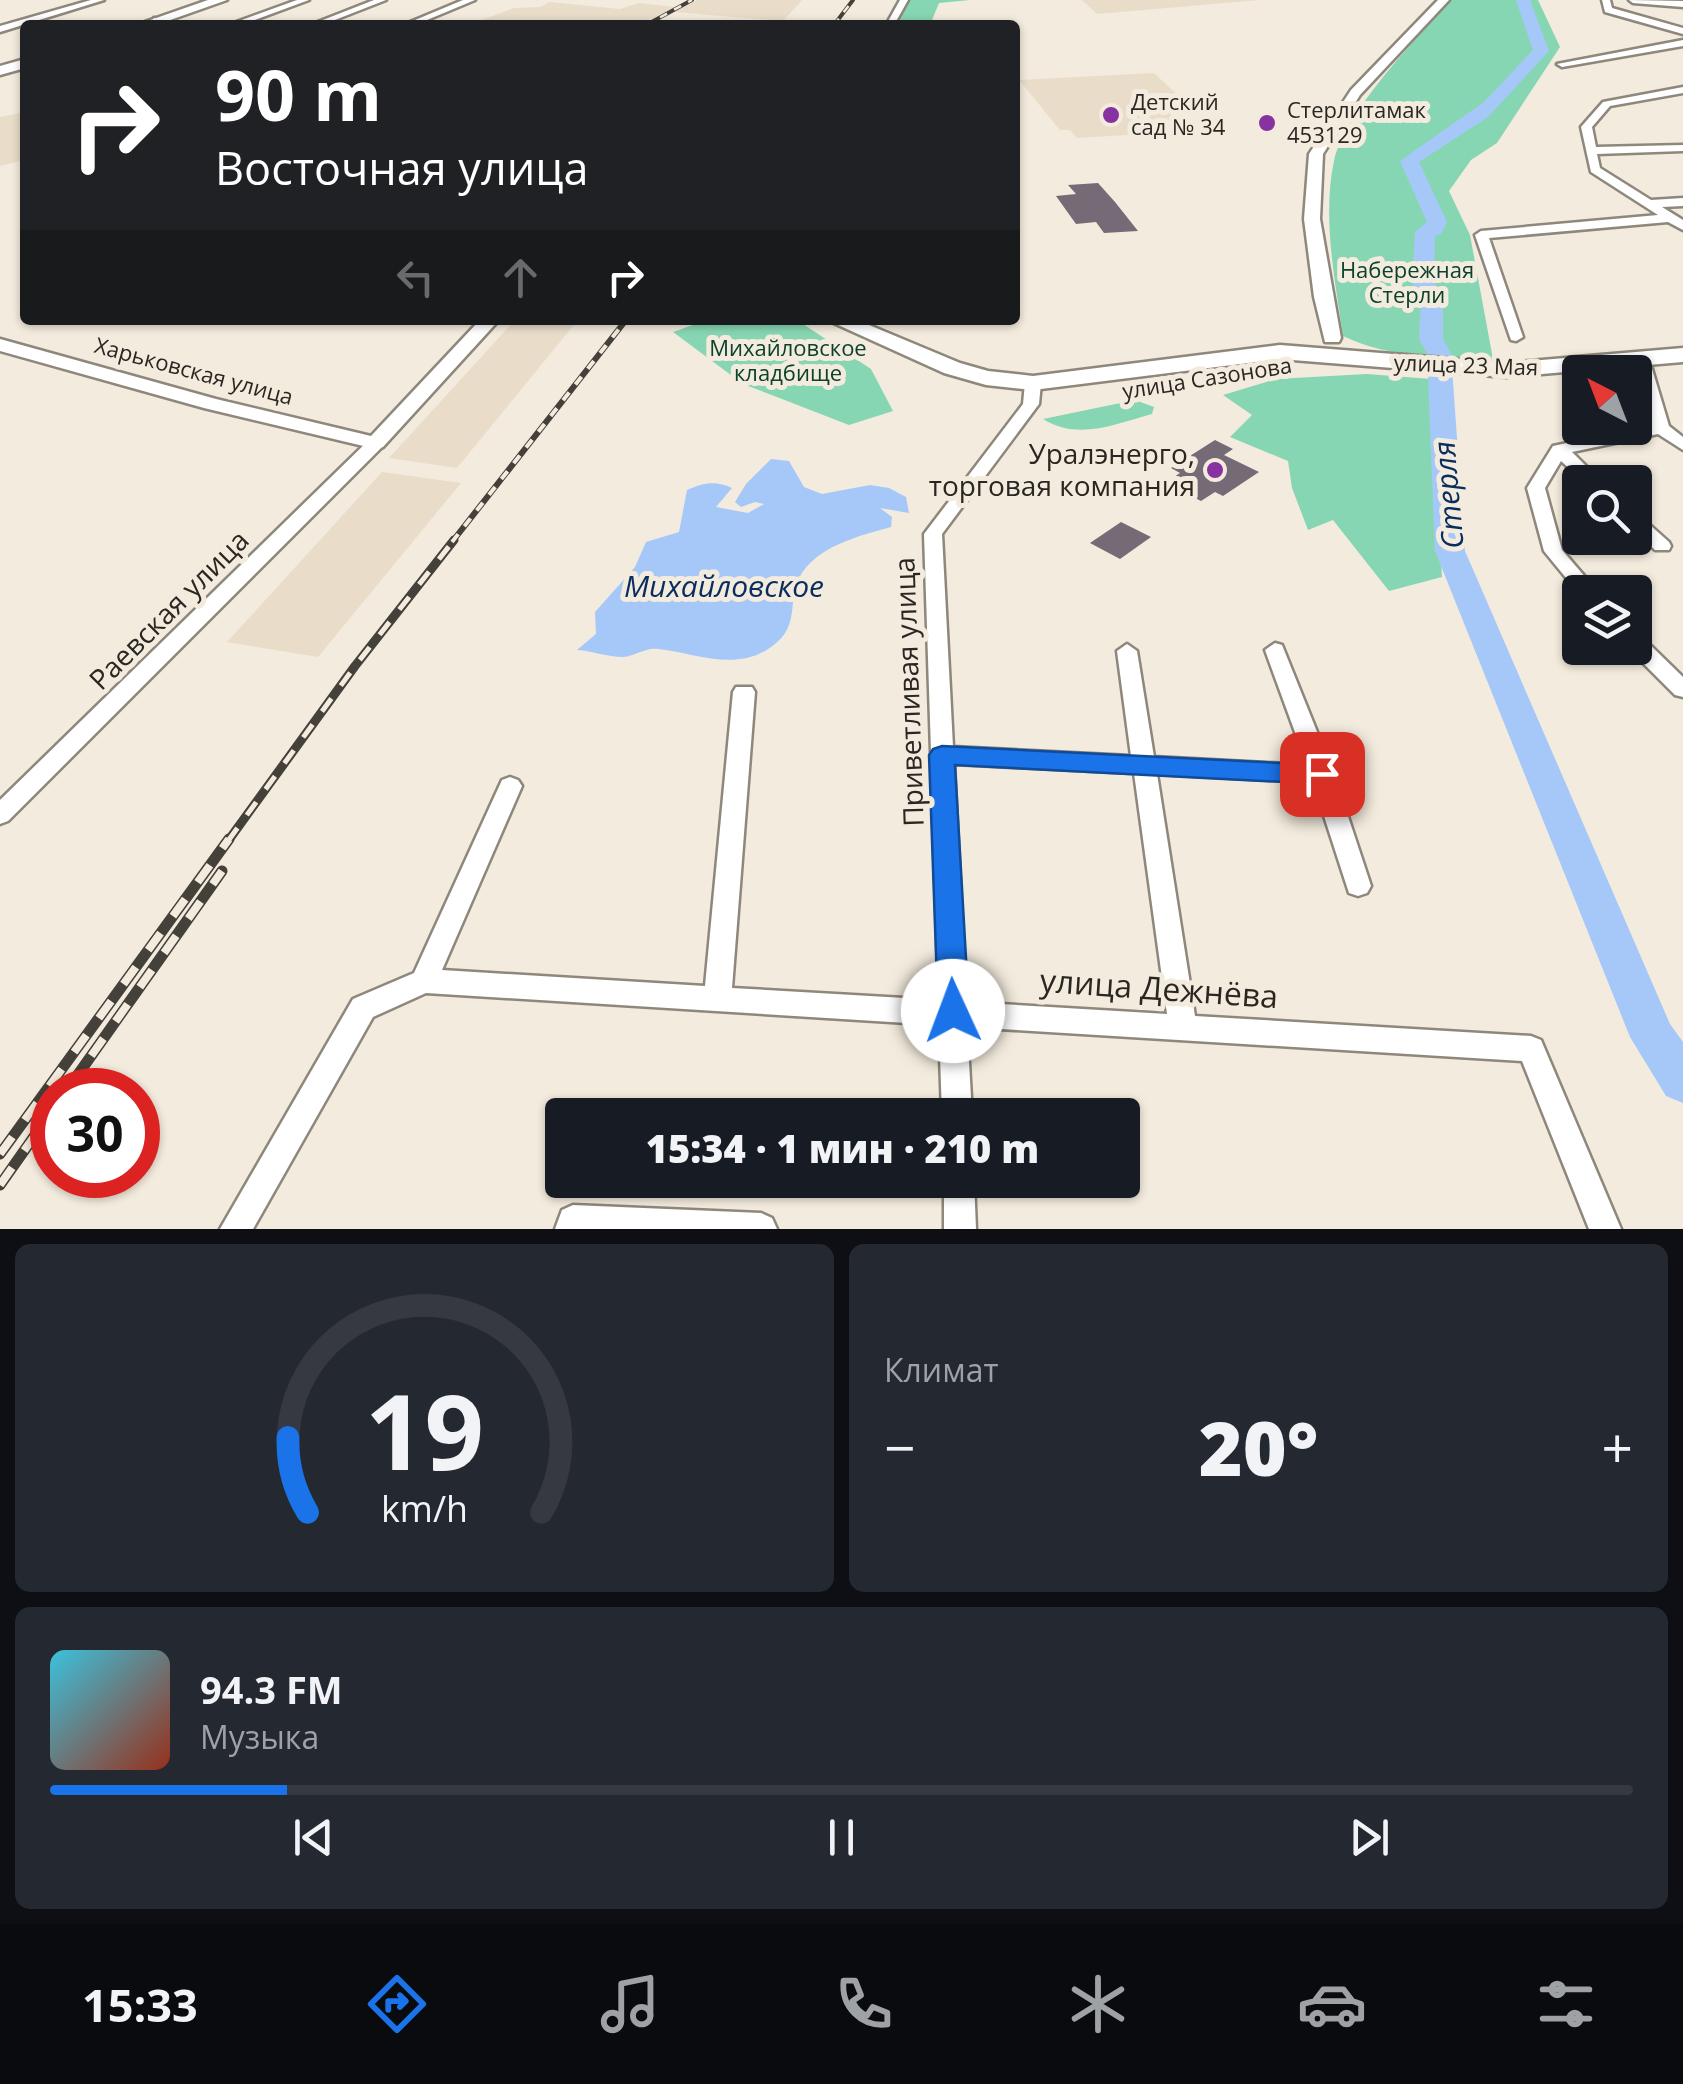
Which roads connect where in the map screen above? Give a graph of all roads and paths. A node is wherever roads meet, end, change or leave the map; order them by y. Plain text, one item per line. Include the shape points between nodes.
1 (100, 0) edge
2 (221, 0) edge
3 (287, 0) edge
4 (382, 0) edge
5 (471, 0) edge
6 (1444, 0) edge
7 (1633, 0) edge
8 (302, 1) edge
9 (1683, 4) edge
10 (317, 5) dead end
11 (1607, 5) edge
12 (335, 8) dead end
13 (352, 11) junction
14 (31, 20) edge
15 (158, 20) edge
16 (247, 20) edge
17 (328, 20) edge
18 (421, 20) edge
19 (1683, 31) edge
20 (1683, 43) edge
21 (1562, 64) dead end
22 (1683, 90) edge
23 (1683, 148) edge
24 (1591, 151) junction
25 (1683, 202) edge
26 (1648, 204) junction
27 (1669, 218) junction
28 (1683, 226) edge
29 (485, 325) edge
30 (826, 325) edge
31 (850, 325) edge
32 (1516, 337) dead end
33 (1332, 338) junction
34 (0, 345) edge
35 (1280, 352) junction
36 (1683, 355) edge
37 (1652, 358) edge
38 (1247, 361) junction
39 (1369, 361) junction
40 (1562, 365) edge
41 (1032, 394) junction
42 (1652, 397) edge
43 (1661, 428) junction
44 (376, 443) junction
45 (1683, 445) edge
46 (1559, 450) junction
47 (1575, 465) edge
48 (1652, 537) edge
49 (1662, 546) dead end
50 (1573, 575) edge
51 (1275, 650) dead end
52 (1128, 651) dead end
53 (1652, 659) edge
54 (1683, 690) edge
55 (744, 692) dead end
56 (942, 755) junction
57 (1143, 766) junction
58 (1322, 774) junction
59 (510, 786) dead end
60 (0, 816) edge
61 (1358, 886) dead end
62 (424, 981) junction
63 (717, 1000) junction
64 (953, 1011) junction
65 (1183, 1026) junction
66 (956, 1098) edge
67 (959, 1198) edge
68 (236, 1229) edge
69 (571, 1229) edge
70 (761, 1229) edge
71 (960, 1229) edge
72 (1605, 1229) edge

1 - 14 street
2 - 15 main road
3 - 8 street
4 - 13 street
5 - 18 street
6 - 33 street via 1360,88 1316,155 1312,213
7 - 9 street
8 - 10 street
8 - 16 street
11 - 19 street
12 - 13 street
13 - 17 street
20 - 21 street
22 - 24 street via 1608,104 1586,127
23 - 24 street
24 - 26 street via 1594,170
25 - 26 street
26 - 27 street
27 - 28 street
27 - 32 street via 1482,235
29 - 44 street
30 - 41 main road, улица Сазонова via 889,364 940,384
31 - 41 main road, улица Сазонова
33 - 35 street via 1315,348
33 - 39 street
34 - 44 street, Харьковская улица
35 - 38 main road, улица Сазонова
35 - 39 main road, улица Сазонова
36 - 37 main road, улица 23 Мая
38 - 39 main road, улица Сазонова
38 - 41 main road, улица Сазонова via 1065,402
39 - 40 main road, улица 23 Мая via 1506,370
41 - 56 street, Приветливая улица via 933,534
42 - 43 street
43 - 45 street
43 - 46 street
44 - 60 street, Раевская улица
46 - 47 street
46 - 50 street via 1536,488 1553,551
48 - 49 street
51 - 58 street
52 - 57 street
53 - 54 street
55 - 63 street
56 - 57 street
56 - 64 street, Приветливая улица
57 - 58 street
57 - 65 street
58 - 61 street
59 - 62 street
62 - 63 street, улица Дежнёва
62 - 68 street via 363,1008
63 - 64 street, улица Дежнёва
64 - 65 street, улица Дежнёва
64 - 66 street, Приветливая улица
65 - 72 street, улица Дежнёва via 1530,1049
67 - 71 street
69 - 70 street via 573,1221

